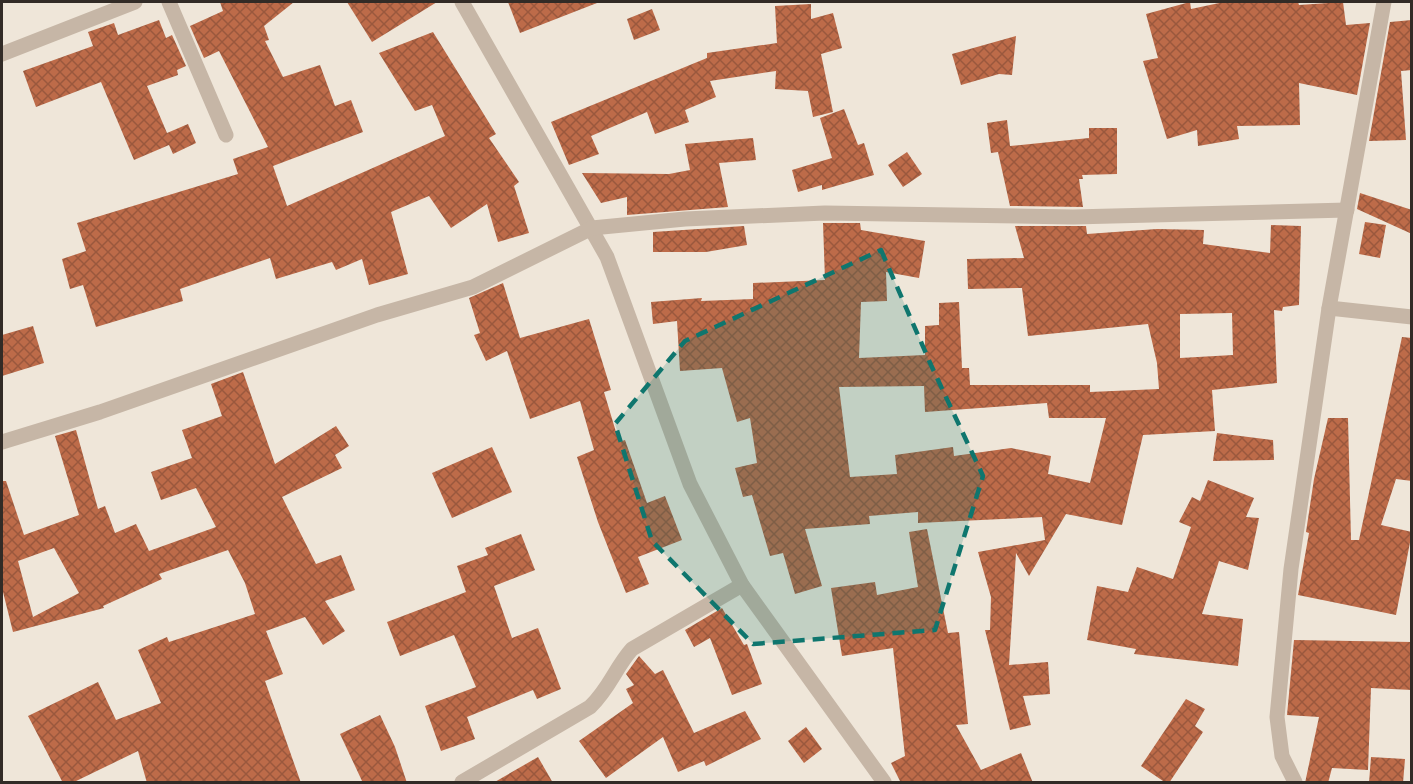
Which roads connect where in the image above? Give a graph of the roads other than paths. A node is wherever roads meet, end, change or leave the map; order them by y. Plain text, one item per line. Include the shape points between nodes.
1 (135, 2) edge
2 (168, 2) edge
3 (462, 2) edge
4 (1384, 2) edge
5 (2, 54) edge
6 (226, 135) dead end
7 (1347, 210) junction
8 (592, 228) junction
9 (1329, 308) junction
10 (1412, 317) edge
11 (2, 442) edge
12 (742, 585) junction
13 (462, 783) edge
14 (884, 783) edge
15 (1295, 783) edge

1 - 5 street
2 - 6 street
3 - 8 street
4 - 7 street
7 - 8 street via 1073,217 825,213 685,219
7 - 9 street
8 - 11 street via 474,287 377,315
8 - 12 street via 622,293 690,484
9 - 10 street
9 - 15 street via 1291,569 1277,717 1282,756
12 - 13 street via 632,648 604,693 590,707
12 - 14 street

